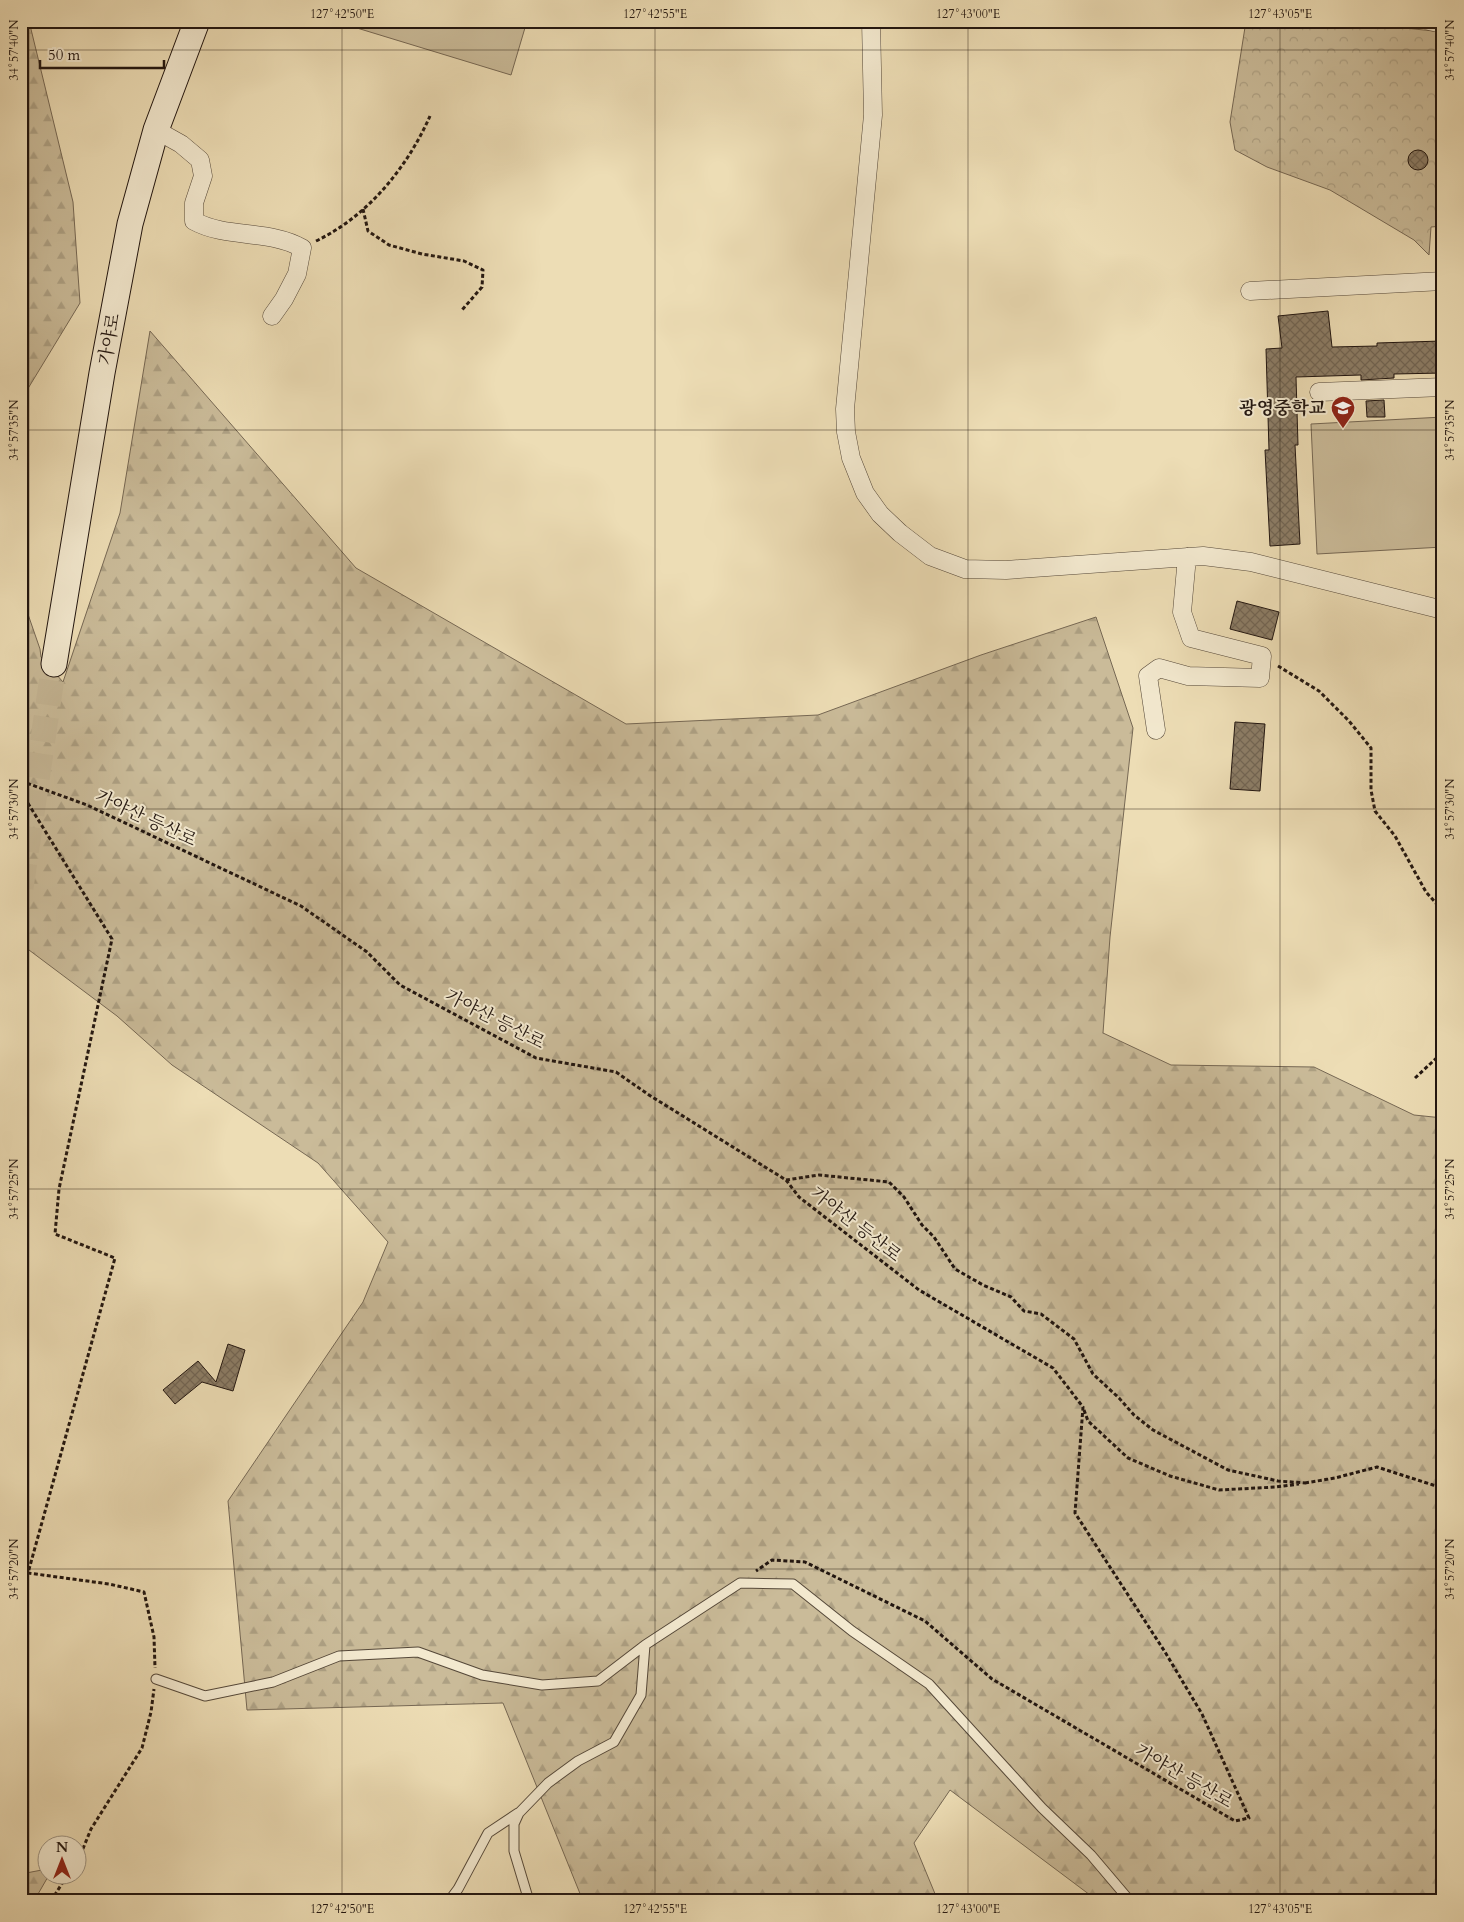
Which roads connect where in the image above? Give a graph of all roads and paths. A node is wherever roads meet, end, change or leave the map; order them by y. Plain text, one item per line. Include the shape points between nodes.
1 (197, 21) edge
2 (871, 21) edge
3 (1429, 21) edge
4 (1443, 24) edge
5 (430, 116) dead end
6 (156, 130) junction
7 (363, 209) junction
8 (302, 248) junction
9 (1443, 281) edge
10 (1250, 291) dead end
11 (462, 310) dead end
12 (272, 316) dead end
13 (1443, 387) edge
14 (1319, 392) dead end
15 (1187, 557) junction
16 (1443, 610) edge
17 (1262, 656) junction
18 (54, 664) tunnel mouth
19 (1156, 730) dead end
20 (21, 781) edge
21 (21, 792) edge
22 (1443, 911) edge
23 (1443, 1052) edge
24 (1415, 1078) dead end
25 (786, 1180) junction
26 (1083, 1407) junction
27 (1306, 1483) junction
28 (1443, 1487) edge
29 (21, 1572) edge
30 (28, 1574) junction
31 (740, 1582) junction
32 (645, 1645) junction
33 (156, 1679) junction
34 (518, 1813) junction
35 (88, 1836) edge
36 (62, 1884) edge
37 (51, 1901) edge
38 (449, 1901) edge
39 (529, 1901) edge
40 (1130, 1901) edge

1 - 6 street, 가야로
2 - 15 street via 873,115 845,409 851,458 865,493 880,514 930,556 965,569 1006,570
3 - 4 street
5 - 7 path via 402,167
6 - 8 street via 181,144 200,160 203,176 194,203 194,221 207,228 266,236
6 - 18 street, 가야로 via 130,224
7 - 8 path via 331,234
7 - 11 path via 368,231 390,244 464,262 483,270 482,287
8 - 12 street via 297,274
9 - 10 street
13 - 14 street
15 - 16 street via 1251,562
15 - 17 street via 1182,612 1191,638
17 - 19 street via 1260,678 1188,676 1159,668 1148,676
17 - 22 path via 1319,691 1371,748 1371,790 1375,811 1395,836 1426,892
20 - 25 path, 가야산 등산로 via 87,805 301,906 366,952 400,986 536,1058 616,1072
21 - 30 path via 112,939 59,1190 55,1234 115,1258
23 - 24 path
25 - 26 path, 가야산 등산로 via 799,1197 919,1290 1053,1368
25 - 27 path via 819,1175 889,1182 904,1197 955,1269 1010,1297 1024,1311 1041,1314 1074,1339 1093,1374 1153,1430 1228,1470 1278,1481
26 - 27 path, 가야산 등산로 via 1088,1421 1128,1458 1170,1476 1220,1490
26 - 31 path, 가야산 등산로 via 1075,1513 1202,1714 1249,1818 1235,1821 1096,1741 992,1679 924,1620 830,1573 805,1562 772,1560
27 - 28 path, 가야산 등산로 via 1377,1467
29 - 30 path
30 - 33 path via 109,1584 144,1592 154,1638
31 - 32 lane
31 - 40 lane via 793,1584 852,1631 929,1684 1042,1808 1091,1855
32 - 33 lane via 598,1681 542,1685 482,1675 418,1652 339,1656 273,1682 205,1696
32 - 34 lane via 642,1695 614,1742 578,1761 548,1783
33 - 35 path via 142,1748
34 - 38 lane via 488,1833
34 - 39 lane via 514,1824 514,1851
36 - 37 path

